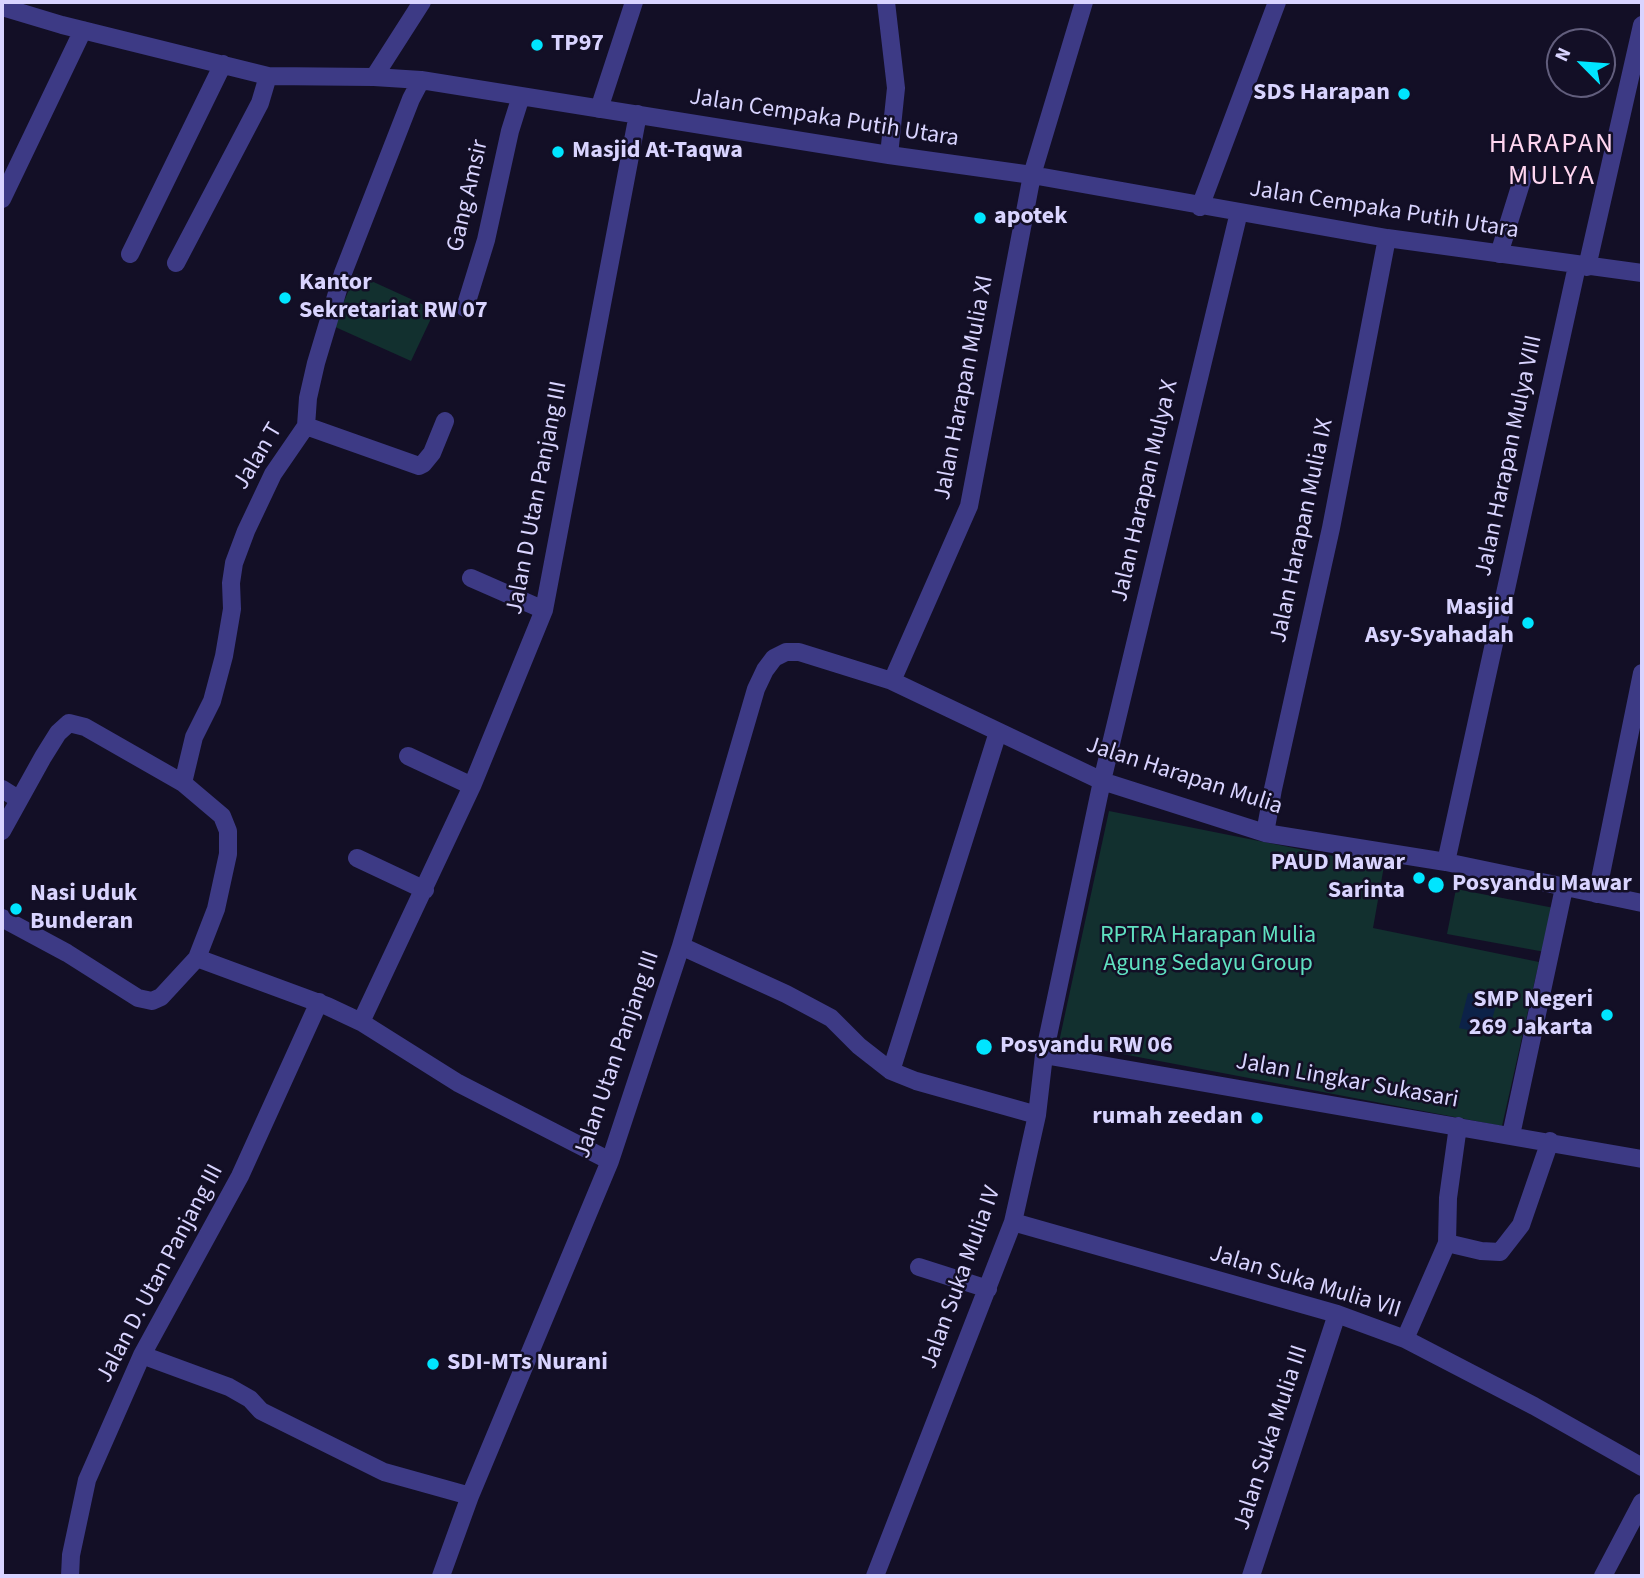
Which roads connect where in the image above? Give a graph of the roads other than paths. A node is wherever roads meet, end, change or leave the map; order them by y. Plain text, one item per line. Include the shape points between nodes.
1 (422, 2) edge
2 (634, 2) edge
3 (886, 2) edge
4 (1084, 2) edge
5 (1277, 2) edge
6 (2, 7) edge
7 (1642, 25) edge
8 (83, 30) junction
9 (223, 64) junction
10 (268, 76) junction
11 (373, 77) junction
12 (421, 80) junction
13 (521, 96) junction
14 (599, 109) junction
15 (638, 114) junction
16 (889, 155) junction
17 (1032, 175) junction
18 (1523, 177) dead end
19 (2, 199) edge
20 (1200, 207) junction
21 (1238, 212) junction
22 (1387, 238) junction
23 (130, 254) dead end
24 (1499, 254) junction
25 (176, 263) dead end
26 (1582, 266) junction
27 (1642, 273) edge
28 (465, 308) dead end
29 (445, 421) dead end
30 (306, 426) junction
31 (471, 578) dead end
32 (544, 610) junction
33 (1642, 673) edge
34 (892, 681) junction
35 (998, 732) junction
36 (408, 755) dead end
37 (1102, 781) junction
38 (183, 783) junction
39 (472, 786) junction
40 (2, 789) edge
41 (18, 799) junction
42 (2, 831) edge
43 (1265, 833) junction
44 (357, 858) dead end
45 (1446, 862) junction
46 (1564, 888) junction
47 (425, 890) junction
48 (1597, 894) junction
49 (1642, 903) edge
50 (2, 918) edge
51 (681, 946) junction
52 (197, 958) junction
53 (319, 1002) junction
54 (360, 1023) junction
55 (1044, 1055) junction
56 (891, 1071) junction
57 (1037, 1115) junction
58 (1458, 1126) junction
59 (1511, 1135) junction
60 (1550, 1141) junction
61 (1642, 1159) edge
62 (610, 1161) junction
63 (1013, 1222) junction
64 (1447, 1243) junction
65 (919, 1267) dead end
66 (988, 1289) junction
67 (1337, 1314) junction
68 (1405, 1339) junction
69 (142, 1355) junction
70 (1642, 1467) edge
71 (470, 1496) junction
72 (1642, 1502) edge
73 (70, 1576) edge
74 (441, 1576) edge
75 (875, 1576) edge
76 (1251, 1576) edge
77 (1603, 1576) edge

1 - 11 street
2 - 14 street
3 - 16 street via 896,88
4 - 17 street, Jalan Harapan Mulia XI
5 - 20 street
6 - 8 street, Jalan Cempaka Putih Utara
7 - 26 street, Jalan Harapan Mulya VIII
8 - 9 street, Jalan Cempaka Putih Utara
8 - 19 street
9 - 10 street, Jalan Cempaka Putih Utara
9 - 23 street
10 - 11 street, Jalan Cempaka Putih Utara
10 - 25 street via 260,103
11 - 12 street, Jalan Cempaka Putih Utara
12 - 13 street, Jalan Cempaka Putih Utara
12 - 30 street, Jalan T via 343,273 313,375
13 - 14 street, Jalan Cempaka Putih Utara
13 - 28 street, Gang Amsir
14 - 15 street, Jalan Cempaka Putih Utara
15 - 16 street, Jalan Cempaka Putih Utara
15 - 32 street, Jalan D Utan Panjang III
16 - 17 street, Jalan Cempaka Putih Utara
17 - 20 street, Jalan Cempaka Putih Utara
17 - 34 street, Jalan Harapan Mulia XI via 969,506
18 - 24 street
20 - 21 street, Jalan Cempaka Putih Utara
21 - 22 street, Jalan Cempaka Putih Utara
21 - 37 street, Jalan Harapan Mulya X
22 - 24 street, Jalan Cempaka Putih Utara
22 - 43 street, Jalan Harapan Mulia IX
24 - 26 street, Jalan Cempaka Putih Utara
26 - 27 street, Jalan Cempaka Putih Utara
26 - 45 street, Jalan Harapan Mulya VIII
29 - 30 street via 432,453 419,466
30 - 38 street, Jalan T via 273,474 234,563 224,656 212,701 194,737
31 - 32 street
32 - 39 street, Jalan D Utan Panjang III
33 - 48 street
34 - 35 street, Jalan Harapan Mulia
34 - 51 street, Jalan Utan Panjang III via 799,652 774,658 756,689
35 - 37 street, Jalan Harapan Mulia
35 - 56 street
36 - 39 street
37 - 43 street, Jalan Harapan Mulia
37 - 55 street, Jalan Suka Mulia IV
38 - 41 street via 85,727 69,723 58,733
38 - 52 street via 222,816 228,831 216,909
39 - 47 street, Jalan D Utan Panjang III
40 - 41 street
41 - 42 street
43 - 45 street, Jalan Harapan Mulia
44 - 47 street
45 - 46 street, Jalan Harapan Mulia
46 - 48 street, Jalan Harapan Mulia
46 - 59 street
47 - 54 street, Jalan D Utan Panjang III
48 - 49 street, Jalan Harapan Mulia
50 - 52 street via 138,998 152,1001
51 - 56 street via 831,1018
51 - 62 street, Jalan Utan Panjang III
52 - 53 street
53 - 54 street
53 - 69 street, Jalan D. Utan Panjang III via 240,1177
54 - 62 street via 458,1083
55 - 57 street, Jalan Suka Mulia IV
55 - 58 street, Jalan Lingkar Sukasari
56 - 57 street
57 - 63 street, Jalan Suka Mulia IV
58 - 59 street, Jalan Lingkar Sukasari
58 - 64 street
59 - 60 street, Jalan Lingkar Sukasari
60 - 61 street, Jalan Lingkar Sukasari
60 - 64 street via 1521,1225 1500,1252
62 - 71 street, Jalan Utan Panjang III
63 - 66 street, Jalan Suka Mulia IV
63 - 67 street, Jalan Suka Mulia VII
64 - 68 street
65 - 66 street
66 - 75 street, Jalan Suka Mulia IV
67 - 68 street, Jalan Suka Mulia VII
67 - 76 street, Jalan Suka Mulia III
68 - 70 street, Jalan Suka Mulia VII
69 - 71 street via 229,1387 261,1411 384,1472
69 - 73 street, Jalan D. Utan Panjang III via 87,1480
71 - 74 street, Jalan Utan Panjang III
72 - 77 street

